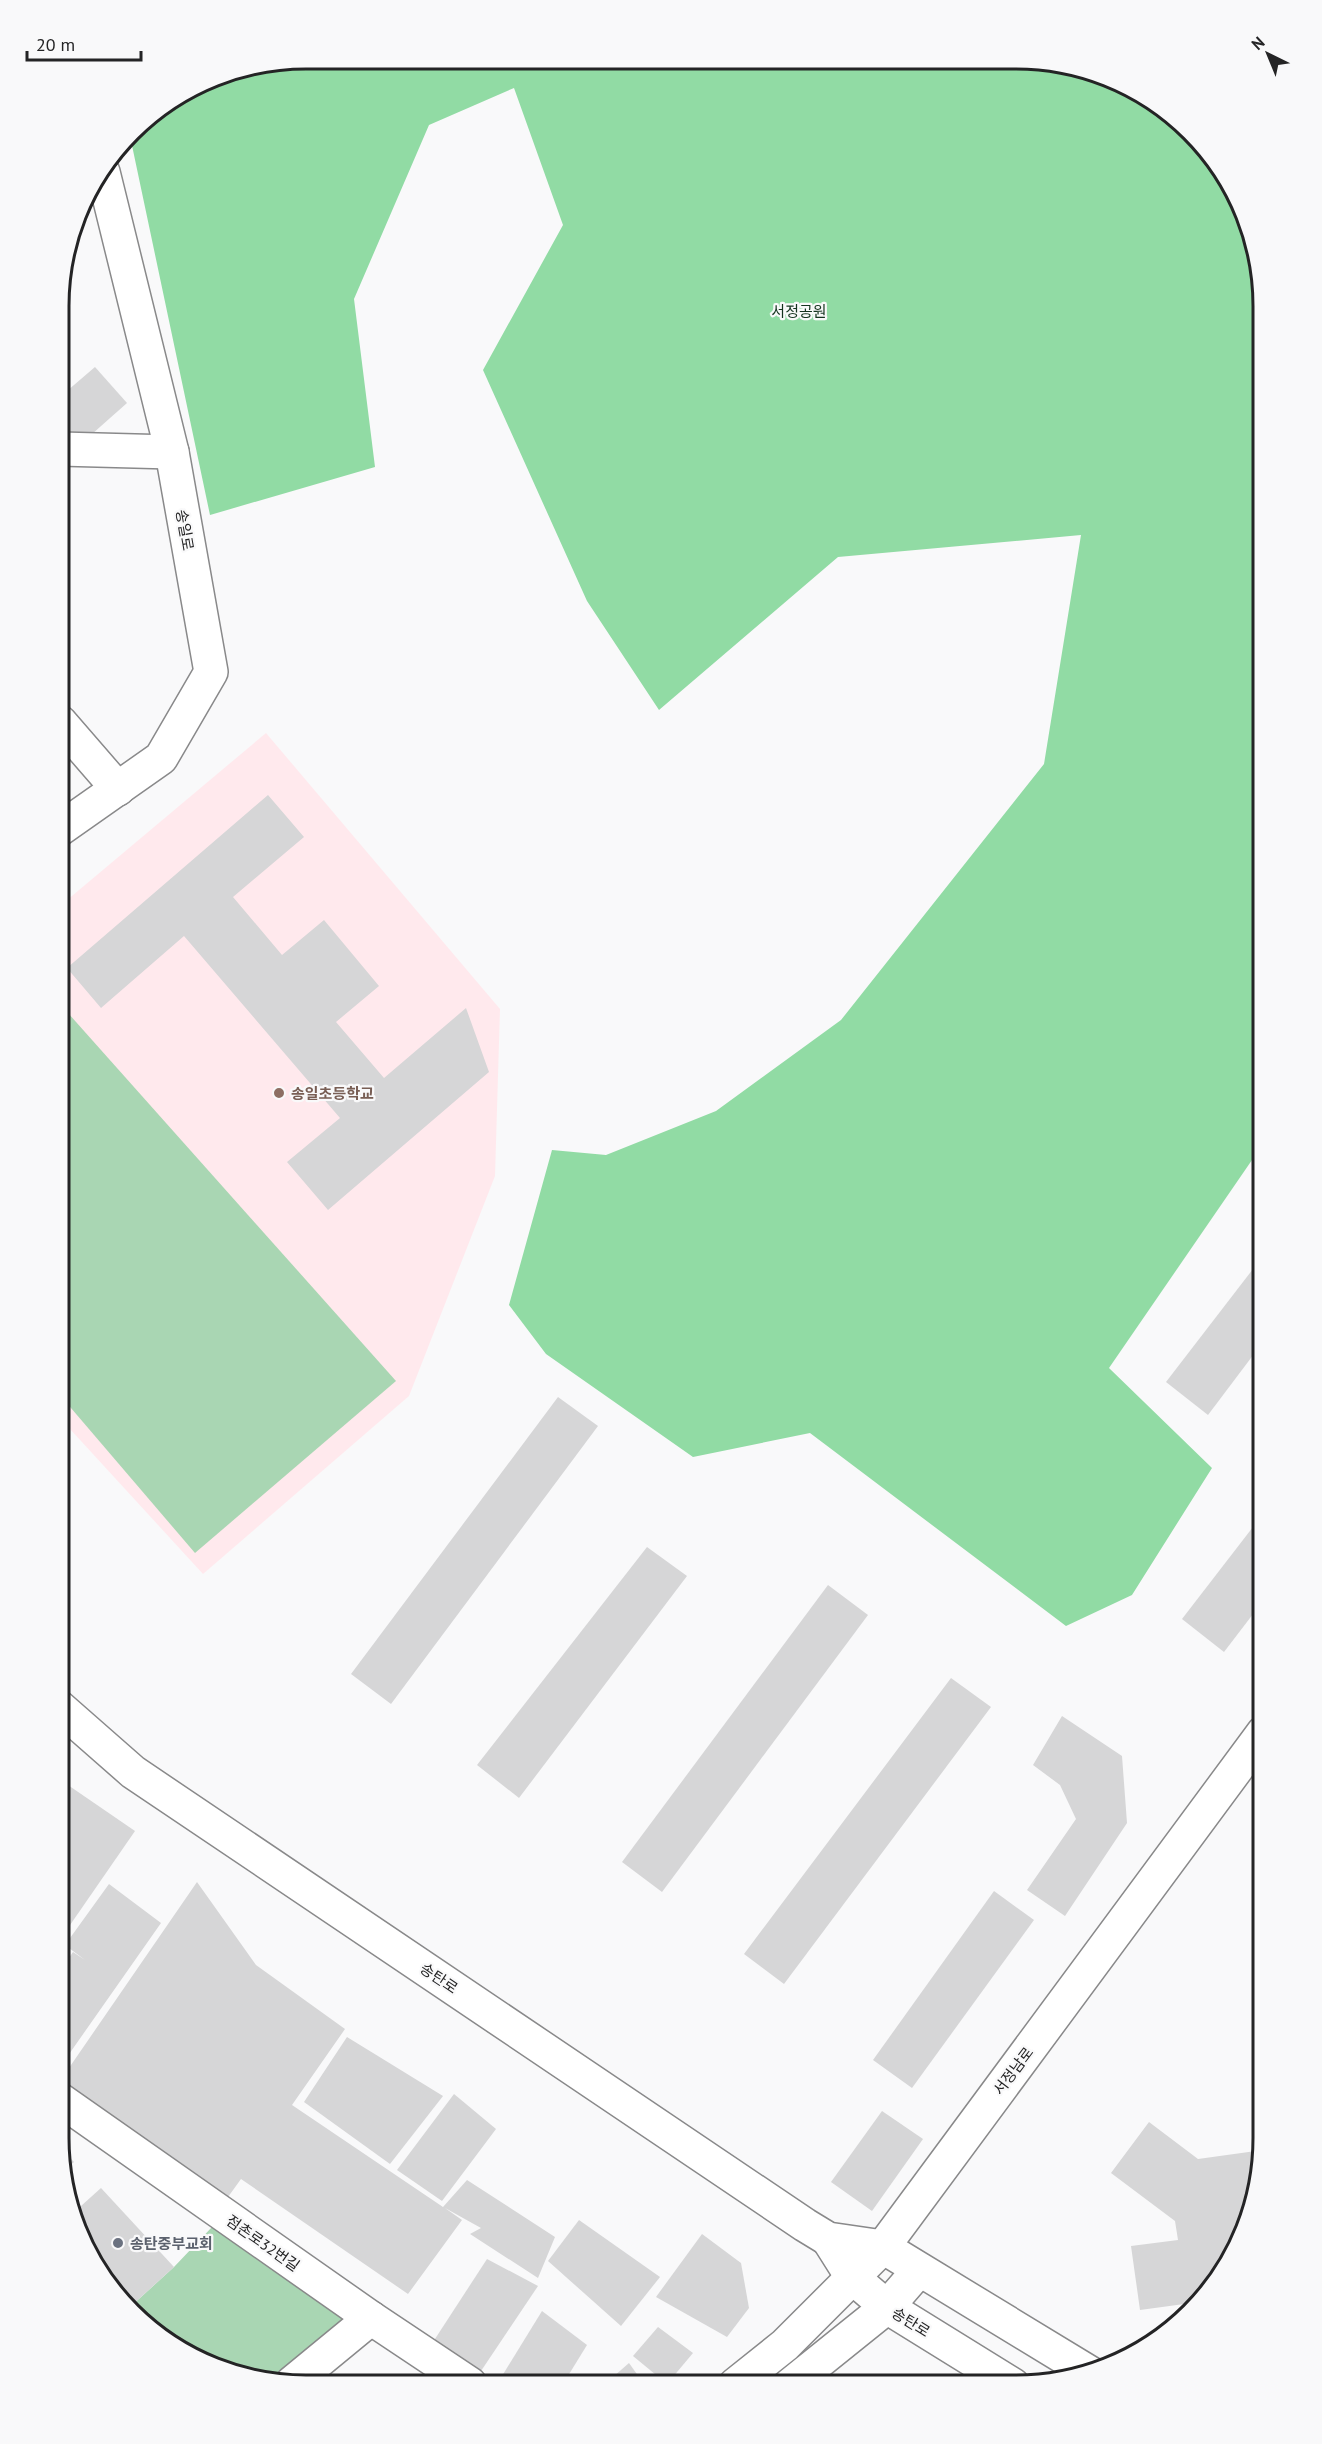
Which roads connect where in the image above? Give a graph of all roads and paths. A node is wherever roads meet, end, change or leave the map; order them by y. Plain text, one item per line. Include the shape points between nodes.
1 (105, 180) edge
2 (69, 449) edge
3 (172, 452) junction
4 (69, 732) edge
5 (118, 789) junction
6 (69, 823) edge
7 (69, 1716) edge
8 (1253, 1747) edge
9 (69, 2107) edge
10 (828, 2239) junction
11 (883, 2247) junction
12 (919, 2270) junction
13 (852, 2277) junction
14 (887, 2307) junction
15 (371, 2318) junction
16 (1079, 2366) edge
17 (302, 2375) edge
18 (456, 2375) edge
19 (748, 2375) edge
20 (802, 2375) edge
21 (997, 2375) edge

1 - 3 street, 송일로
2 - 3 street
3 - 5 street, 송일로 via 211,672 161,758
4 - 5 street
5 - 6 street, 송일로
7 - 10 street, 송탄로 via 133,1772
8 - 11 street, 서정남로
9 - 15 street, 점촌로32번길
10 - 11 street, 송탄로
10 - 13 street, 송탄로
11 - 12 street
11 - 13 street, 서정남로
12 - 14 street
12 - 16 street
13 - 14 street, 송탄로
13 - 19 street, 서정남로 via 785,2345
14 - 20 street
14 - 21 street, 송탄로
15 - 17 street
15 - 18 street, 점촌로32번길

